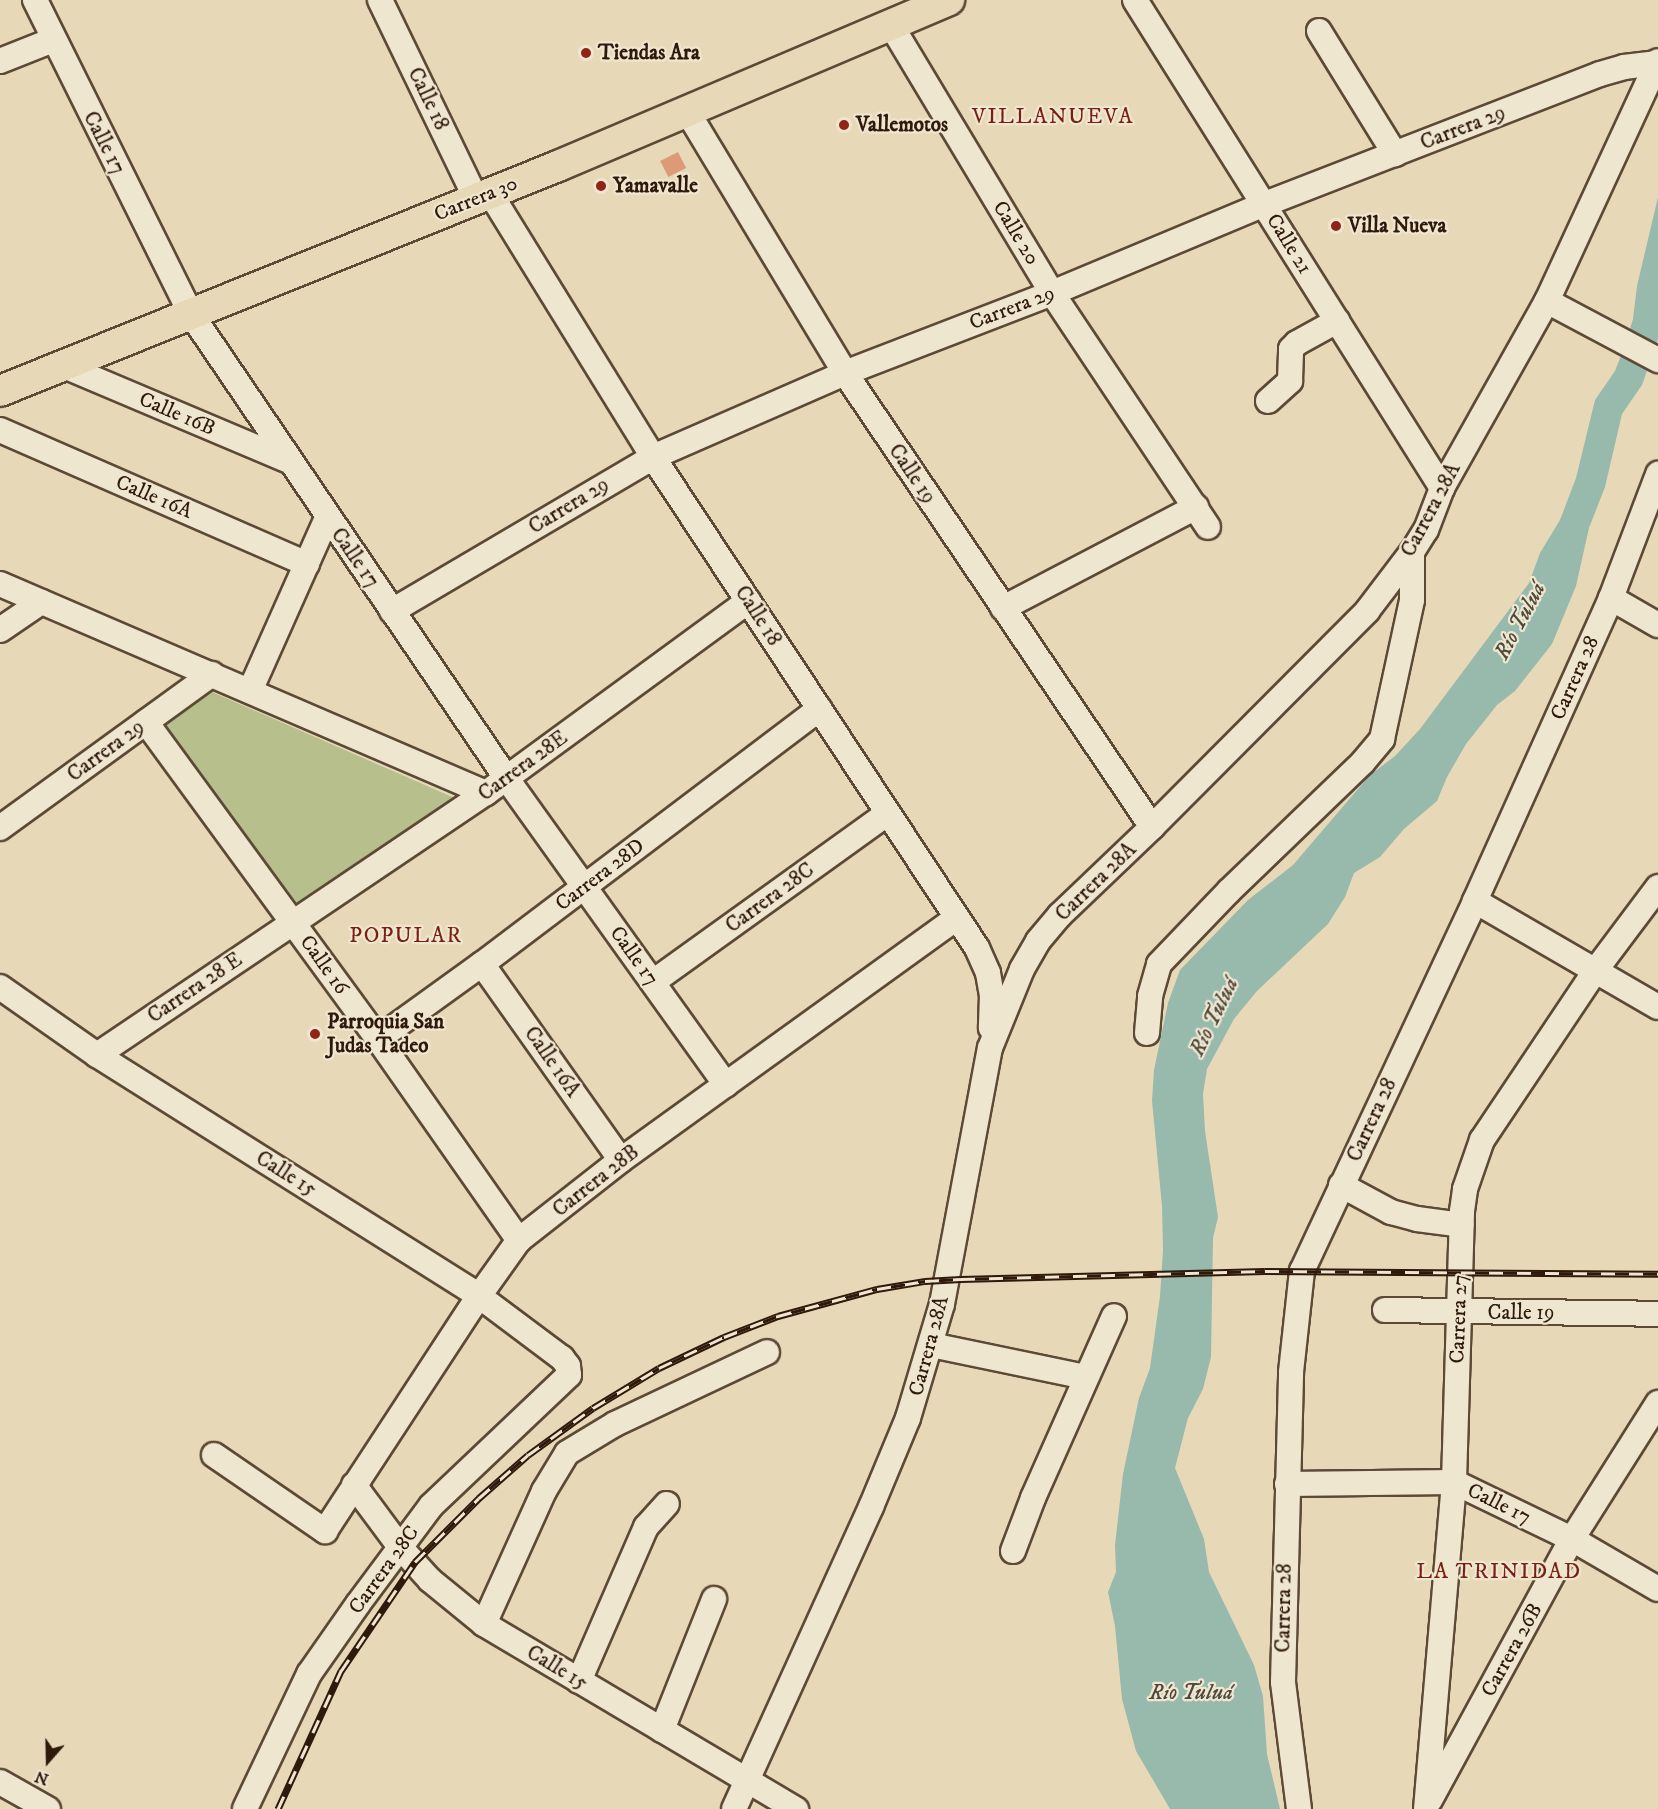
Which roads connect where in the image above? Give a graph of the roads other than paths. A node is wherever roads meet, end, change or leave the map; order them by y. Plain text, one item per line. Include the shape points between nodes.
1 (35, 0) edge
2 (380, 0) edge
3 (1135, 0) edge
4 (932, 3) edge
5 (891, 25) junction
6 (1319, 31) dead end
7 (53, 40) junction
8 (0, 61) edge
9 (1658, 63) edge
10 (687, 111) junction
11 (1395, 154) junction
12 (483, 196) junction
13 (1265, 204) junction
14 (1052, 293) junction
15 (1547, 301) junction
16 (190, 314) junction
17 (1337, 321) junction
18 (1658, 360) edge
19 (64, 366) junction
20 (845, 373) junction
21 (0, 391) edge
22 (1268, 401) dead end
23 (0, 430) edge
24 (653, 457) junction
25 (291, 462) junction
26 (1658, 474) edge
27 (1442, 488) junction
28 (327, 518) junction
29 (1412, 552) junction
30 (307, 564) junction
31 (0, 584) edge
32 (1611, 598) junction
33 (41, 602) junction
34 (748, 602) junction
35 (1003, 608) junction
36 (392, 611) junction
37 (1658, 625) edge
38 (0, 630) edge
39 (212, 674) junction
40 (249, 691) junction
41 (819, 709) junction
42 (146, 722) junction
43 (507, 779) junction
44 (486, 793) junction
45 (888, 813) junction
46 (1152, 827) junction
47 (0, 828) edge
48 (584, 887) junction
49 (1475, 901) junction
50 (1654, 903) edge
51 (957, 918) junction
52 (293, 922) junction
53 (977, 948) junction
54 (1030, 956) junction
55 (482, 964) junction
56 (1595, 970) junction
57 (653, 982) junction
58 (0, 987) edge
59 (1658, 1007) edge
60 (1147, 1033) dead end
61 (378, 1038) junction
62 (990, 1048) junction
63 (97, 1055) junction
64 (726, 1085) junction
65 (621, 1160) junction
66 (1341, 1185) junction
67 (1462, 1225) junction
68 (519, 1240) junction
69 (479, 1296) junction
70 (1385, 1310) dead end
71 (1460, 1313) junction
72 (1658, 1314) edge
73 (1114, 1316) dead end
74 (932, 1345) junction
75 (767, 1352) dead end
76 (568, 1366) joint
77 (1086, 1377) junction
78 (1658, 1403) edge
79 (214, 1455) dead end
80 (1454, 1482) junction
81 (1287, 1484) junction
82 (354, 1485) junction
83 (667, 1504) dead end
84 (1572, 1539) junction
85 (400, 1547) junction
86 (1013, 1551) dead end
87 (1658, 1589) edge
88 (714, 1599) dead end
89 (484, 1624) junction
90 (579, 1681) junction
91 (662, 1730) junction
92 (745, 1780) junction
93 (0, 1782) edge
94 (1426, 1808) edge
95 (48, 1809) edge
96 (245, 1809) edge
97 (734, 1809) edge
98 (796, 1809) edge
99 (1299, 1809) edge

1 - 7 street, Calle 17
2 - 12 street, Calle 18
3 - 13 street, Calle 21
4 - 5 main road, Carrera 30
5 - 10 main road, Carrera 30
5 - 14 street, Calle 20
6 - 11 street
7 - 8 street
7 - 16 street, Calle 17
9 - 11 street, Carrera 29 via 1600,74
9 - 15 street, Carrera 28A
10 - 12 main road, Carrera 30
10 - 20 street, Calle 19
11 - 13 street, Carrera 29
12 - 16 main road, Carrera 30
12 - 24 street, Calle 18
13 - 14 street, Carrera 29
13 - 17 street, Calle 21
14 - 20 street, Carrera 29
14 - 35 street, Calle 20 via 1202,517
15 - 18 street
15 - 27 street, Carrera 28A
16 - 19 main road, Carrera 30
16 - 25 street, Calle 17
17 - 22 street via 1291,349 1290,381
17 - 27 street, Calle 21
19 - 21 main road, Carrera 30
19 - 25 street, Calle 16B
20 - 24 street, Carrera 29
20 - 35 street, Calle 19
23 - 30 street, Calle 16A
24 - 34 street, Calle 18
24 - 36 street, Carrera 29
25 - 28 street, Calle 17
26 - 32 street, Carrera 28
27 - 29 street, Carrera 28A via 1426,530
28 - 30 street
28 - 36 street, Calle 17
29 - 46 street, Carrera 28A via 1367,611
29 - 60 street via 1412,600 1382,739 1159,964 1150,996
30 - 40 street
31 - 33 street
32 - 37 street
32 - 49 street, Carrera 28
33 - 38 street
33 - 39 street
34 - 41 street, Calle 18
34 - 43 street, Carrera 28E
35 - 46 street, Calle 19
36 - 43 street, Calle 17
39 - 40 street
39 - 42 street, Carrera 29
40 - 44 street
41 - 45 street, Calle 18
41 - 48 street, Carrera 28D
42 - 47 street, Carrera 29
42 - 52 street, Calle 16
43 - 44 street, Carrera 28E
43 - 48 street, Calle 17
44 - 52 street, Carrera 28E
45 - 51 street, Calle 18
45 - 57 street, Carrera 28C
46 - 54 street, Carrera 28A via 1060,915
48 - 55 street, Carrera 28D
48 - 57 street, Calle 17
49 - 56 street
49 - 66 street, Carrera 28
50 - 56 street, Carrera 27
51 - 53 street, Calle 18
51 - 64 street, Carrera 28B
52 - 61 street, Calle 16
52 - 63 street, Carrera 28 E
53 - 54 street via 991,960 1004,964 1018,963
53 - 62 street, Calle 18 via 992,995
54 - 62 street, Carrera 28A
55 - 61 street, Carrera 28D
55 - 65 street, Calle 16A
56 - 59 street
56 - 67 street, Carrera 27 via 1482,1140 1465,1189
57 - 64 street, Calle 17
58 - 63 street, Calle 15
61 - 68 street, Calle 16
62 - 74 street, Carrera 28A
63 - 69 street, Calle 15
64 - 65 street, Carrera 28B
65 - 68 street, Carrera 28B
66 - 67 street via 1391,1212
66 - 81 street, Carrera 28 via 1302,1271 1291,1372
67 - 71 street, Carrera 27
68 - 69 street, Carrera 28B
69 - 76 street, Calle 15
69 - 82 street, Carrera 28B
70 - 71 street, Calle 19
71 - 72 street, Calle 19
71 - 80 street, Carrera 27
73 - 77 street
74 - 77 street
74 - 92 street, Carrera 28A via 893,1456
75 - 89 street via 615,1424 567,1453 544,1491
76 - 85 street, Carrera 28C via 569,1375 431,1506
77 - 86 street
78 - 84 street, Carrera 26B
79 - 82 street, Carrera 28B via 325,1531
80 - 81 street, Calle 17
80 - 84 street, Calle 17
80 - 94 street, Carrera 27
81 - 99 street, Carrera 28 via 1283,1682
82 - 85 street, Calle 15
83 - 90 street via 646,1527
84 - 87 street, Calle 17
84 - 94 street, Carrera 26B
85 - 89 street, Calle 15 via 430,1580
85 - 96 street, Carrera 28C via 309,1674
88 - 91 street
89 - 90 street, Calle 15
90 - 91 street, Calle 15
91 - 92 street, Calle 15
92 - 97 street, Carrera 28A
92 - 98 street, Calle 15
93 - 95 street

